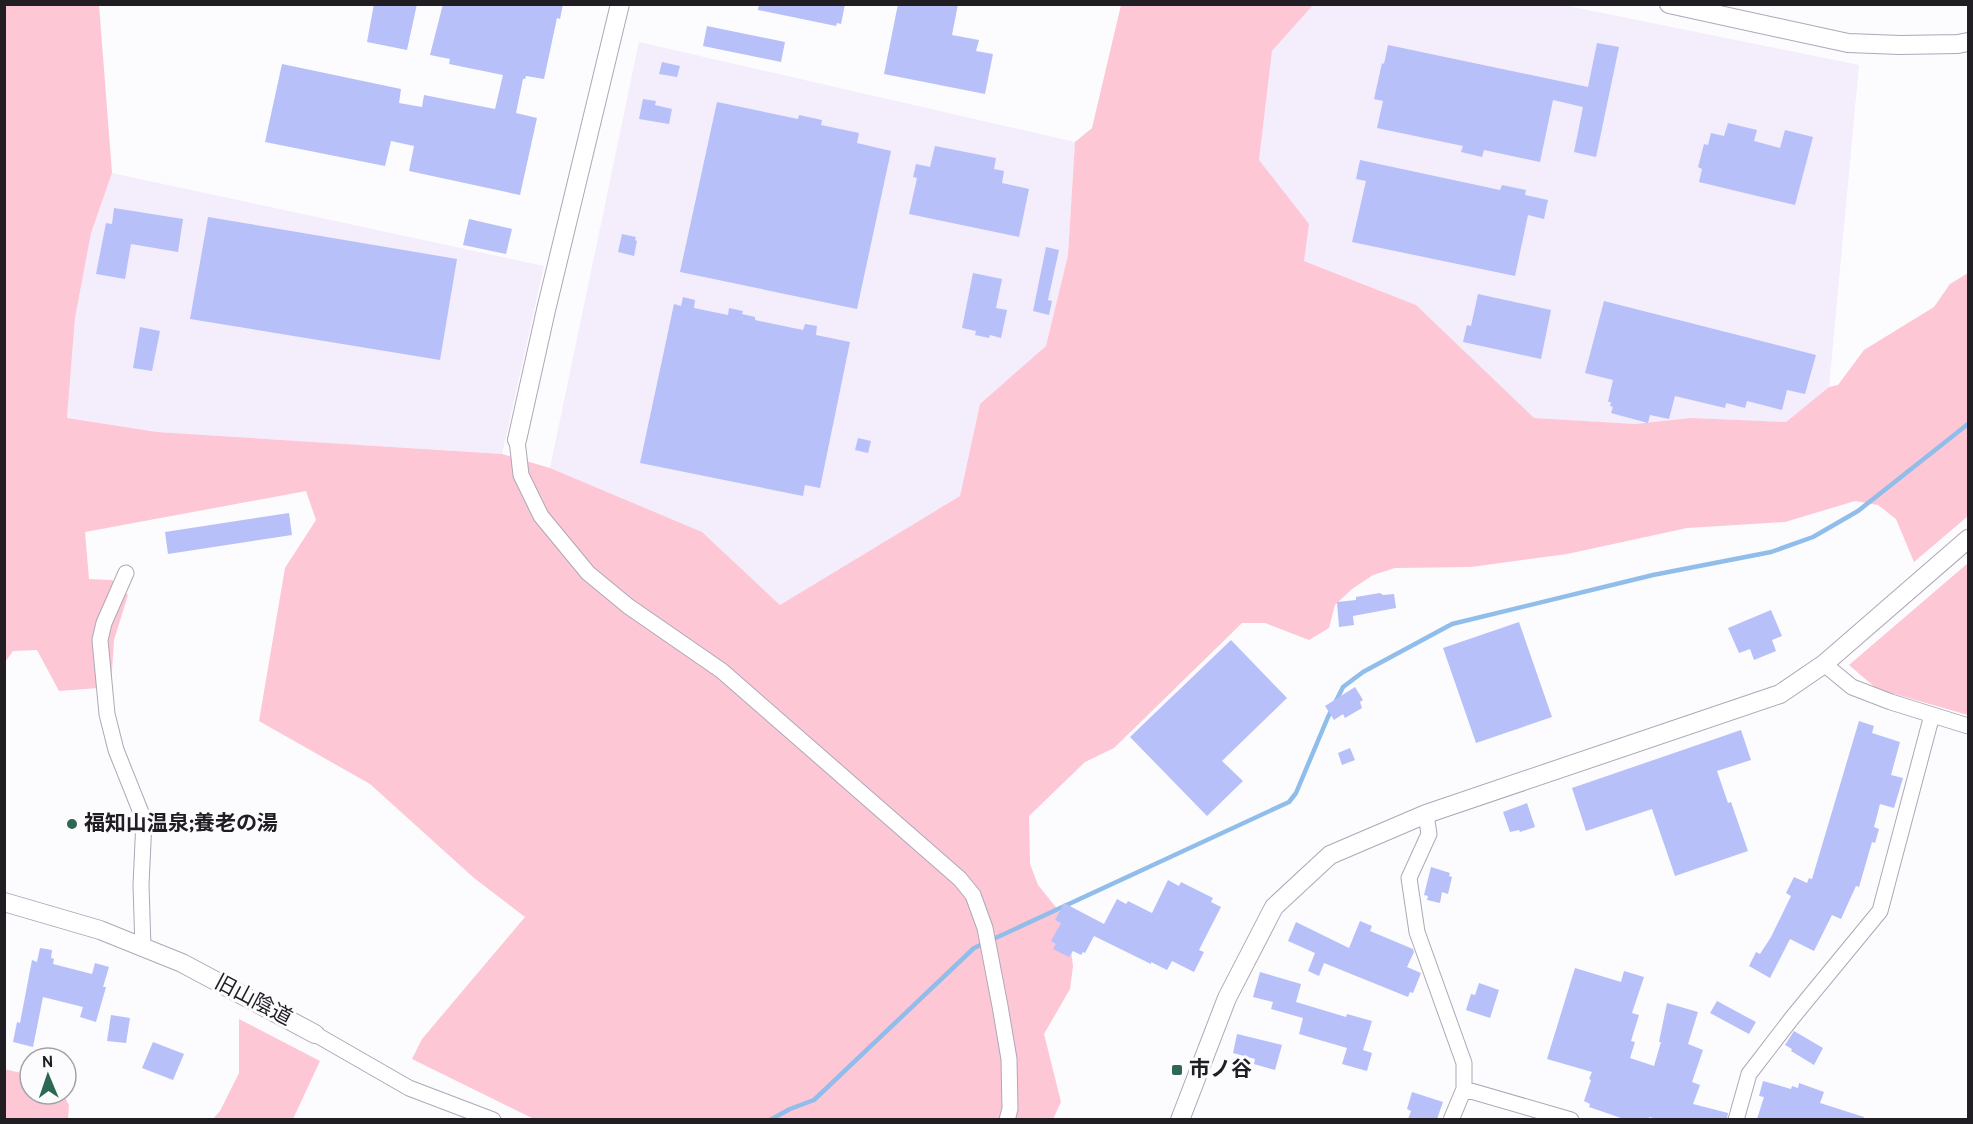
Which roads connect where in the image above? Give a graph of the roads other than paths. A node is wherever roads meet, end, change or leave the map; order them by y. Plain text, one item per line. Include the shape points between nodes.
1 (620, 4) edge
2 (1669, 4) edge
3 (1968, 42) edge
4 (517, 440) joint
5 (1968, 539) edge
6 (126, 573) dead end
7 (1824, 664) junction
8 (1932, 715) junction
9 (1968, 726) edge
10 (1426, 814) junction
11 (4, 902) edge
12 (143, 948) junction
13 (315, 1034) joint
14 (1464, 1089) junction
15 (493, 1119) edge
16 (1007, 1119) edge
17 (1180, 1119) edge
18 (1451, 1119) edge
19 (1571, 1119) edge
20 (1736, 1119) edge

1 - 4 street
2 - 3 street via 1848,43
4 - 16 street via 521,475 541,516 588,573 628,606 722,671 951,871 973,895 985,928 1009,1059
5 - 7 street
6 - 12 street via 100,640 107,714 116,750 144,820
7 - 8 street via 1852,687
7 - 10 street via 1780,694
8 - 9 street
8 - 20 street via 1880,911 1749,1074
10 - 14 street via 1429,834 1409,878 1417,932 1464,1063
10 - 17 street via 1330,855 1274,906 1227,998
11 - 12 street, 旧山陰道 via 100,930
12 - 13 street, 旧山陰道 via 182,963
13 - 15 street, 旧山陰道 via 409,1089
14 - 18 street
14 - 19 street

